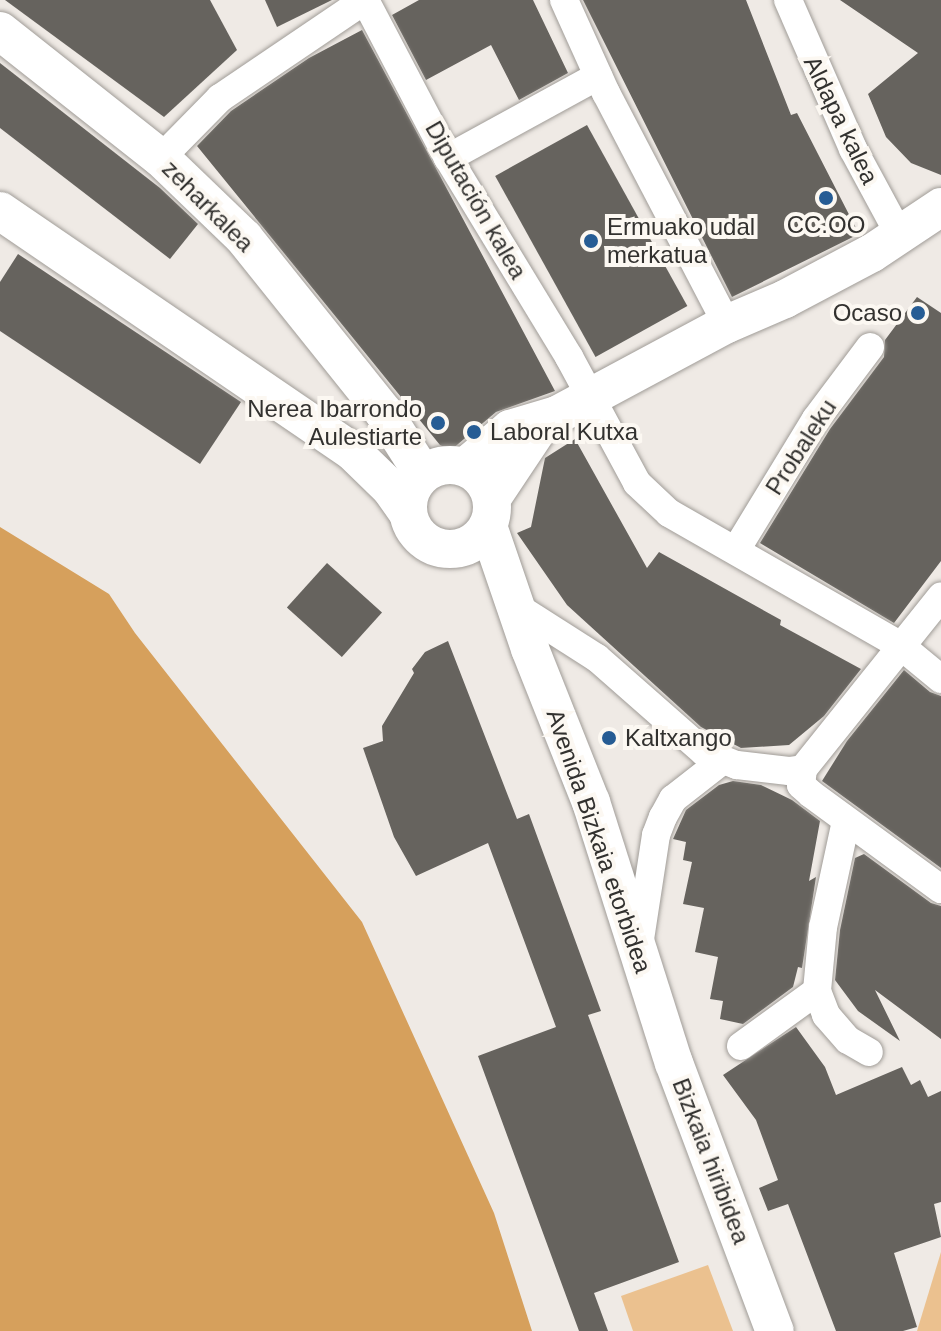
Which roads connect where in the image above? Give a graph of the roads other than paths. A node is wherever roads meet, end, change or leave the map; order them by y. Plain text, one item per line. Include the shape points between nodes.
1 (365, 0) edge
2 (564, 0) edge
3 (788, 0) edge
4 (0, 31) edge
5 (598, 76) junction
6 (161, 158) junction
7 (448, 158) junction
8 (941, 207) edge
9 (0, 211) edge
10 (900, 236) junction
11 (727, 324) junction
12 (870, 347) dead end
13 (592, 397) junction
14 (544, 420) junction
15 (431, 479) junction
16 (490, 512) junction
17 (441, 548) junction
18 (736, 550) junction
19 (941, 597) edge
20 (514, 605) junction
21 (901, 646) junction
22 (530, 649) junction
23 (941, 679) edge
24 (723, 760) junction
25 (803, 769) junction
26 (846, 821) junction
27 (941, 889) edge
28 (637, 954) junction
29 (648, 990) joint
30 (817, 991) junction
31 (741, 1046) dead end
32 (869, 1052) dead end
33 (775, 1331) edge

1 - 6 street via 220,98
1 - 7 street, Diputación kalea
2 - 5 street
3 - 10 street, Aldapa kalea via 853,149
4 - 6 street, zeharkalea
5 - 7 street
5 - 11 street
6 - 15 street, zeharkalea via 244,238 384,413 409,431
7 - 13 street, Diputación kalea
8 - 10 street
9 - 15 street via 359,456
10 - 11 street via 785,299
11 - 13 street
12 - 18 street, Probaleku via 816,419
13 - 14 street
13 - 18 street via 637,483 669,513
14 - 15 street via 510,429
14 - 16 street
15 - 16 street via 487,485
15 - 17 street via 419,536
16 - 17 street via 468,545
16 - 20 street
17 - 22 street via 474,574
18 - 21 street
19 - 21 street
20 - 22 street
20 - 24 street via 597,658 657,714 704,752
21 - 23 street
21 - 25 street
22 - 28 street, Avenida Bizkaia etorbidea via 591,802
24 - 25 street via 776,770
24 - 28 street via 673,799 663,817
25 - 26 street via 801,785
26 - 27 street
26 - 30 street via 823,927
28 - 29 street, Avenida Bizkaia etorbidea
29 - 33 street, Bizkaia hiribidea
30 - 31 street
30 - 32 street via 826,1015 848,1040

